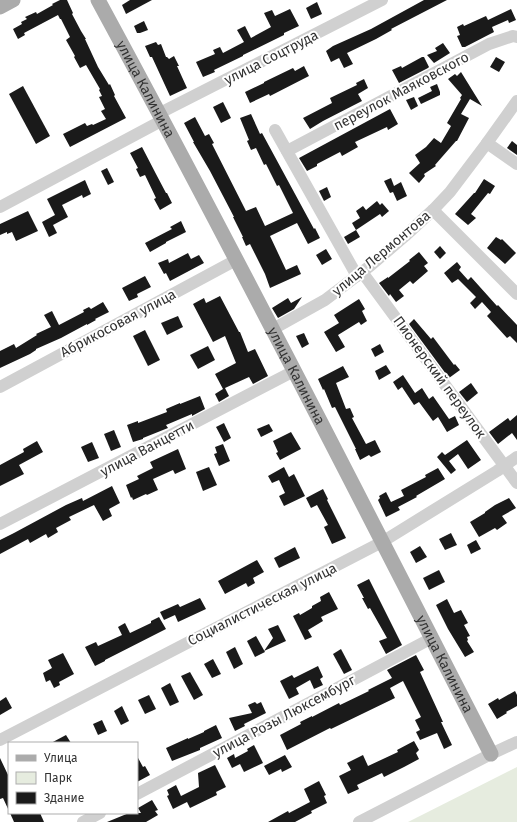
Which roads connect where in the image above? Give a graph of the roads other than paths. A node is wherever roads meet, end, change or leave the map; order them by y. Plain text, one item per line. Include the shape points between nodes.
1 (13, 0) edge
2 (98, 0) edge
3 (382, 0) edge
4 (0, 7) edge
5 (517, 37) edge
6 (517, 101) edge
7 (162, 117) junction
8 (275, 130) dead end
9 (487, 143) junction
10 (287, 151) junction
11 (517, 164) edge
12 (0, 207) edge
13 (434, 210) junction
14 (236, 260) junction
15 (359, 274) junction
16 (517, 294) edge
17 (273, 329) junction
18 (294, 371) junction
19 (0, 387) edge
20 (517, 457) edge
21 (504, 466) junction
22 (517, 483) edge
23 (0, 524) edge
24 (382, 542) junction
25 (432, 638) junction
26 (0, 740) edge
27 (517, 742) edge
28 (491, 754) junction
29 (138, 793) edge
30 (98, 814) edge
31 (83, 822) edge
32 (359, 822) edge

1 - 4 main road
2 - 7 main road, улица Калинина
3 - 7 street, улица Соцтруда
5 - 10 street, переулок Маяковского via 490,44
6 - 9 street, улица Лермонтова
7 - 12 street, улица Соцтруда
7 - 14 main road, улица Калинина
8 - 10 street
9 - 11 street
9 - 13 street, улица Лермонтова
10 - 15 street
13 - 15 street, улица Лермонтова
13 - 16 street
14 - 17 main road, улица Калинина
14 - 19 street, Абрикосовая улица
15 - 17 street, улица Лермонтова via 325,300
15 - 21 street, Пионерский переулок
17 - 18 main road, улица Калинина
18 - 23 street, улица Ванцетти
18 - 24 main road, улица Калинина
20 - 21 street, Социалистическая улица
21 - 22 street, Пионерский переулок
21 - 24 street, Социалистическая улица
24 - 25 main road, улица Калинина
24 - 26 street, Социалистическая улица
25 - 28 main road, улица Калинина
25 - 29 street, улица Розы Люксембург
27 - 28 street
28 - 32 street
30 - 31 street

